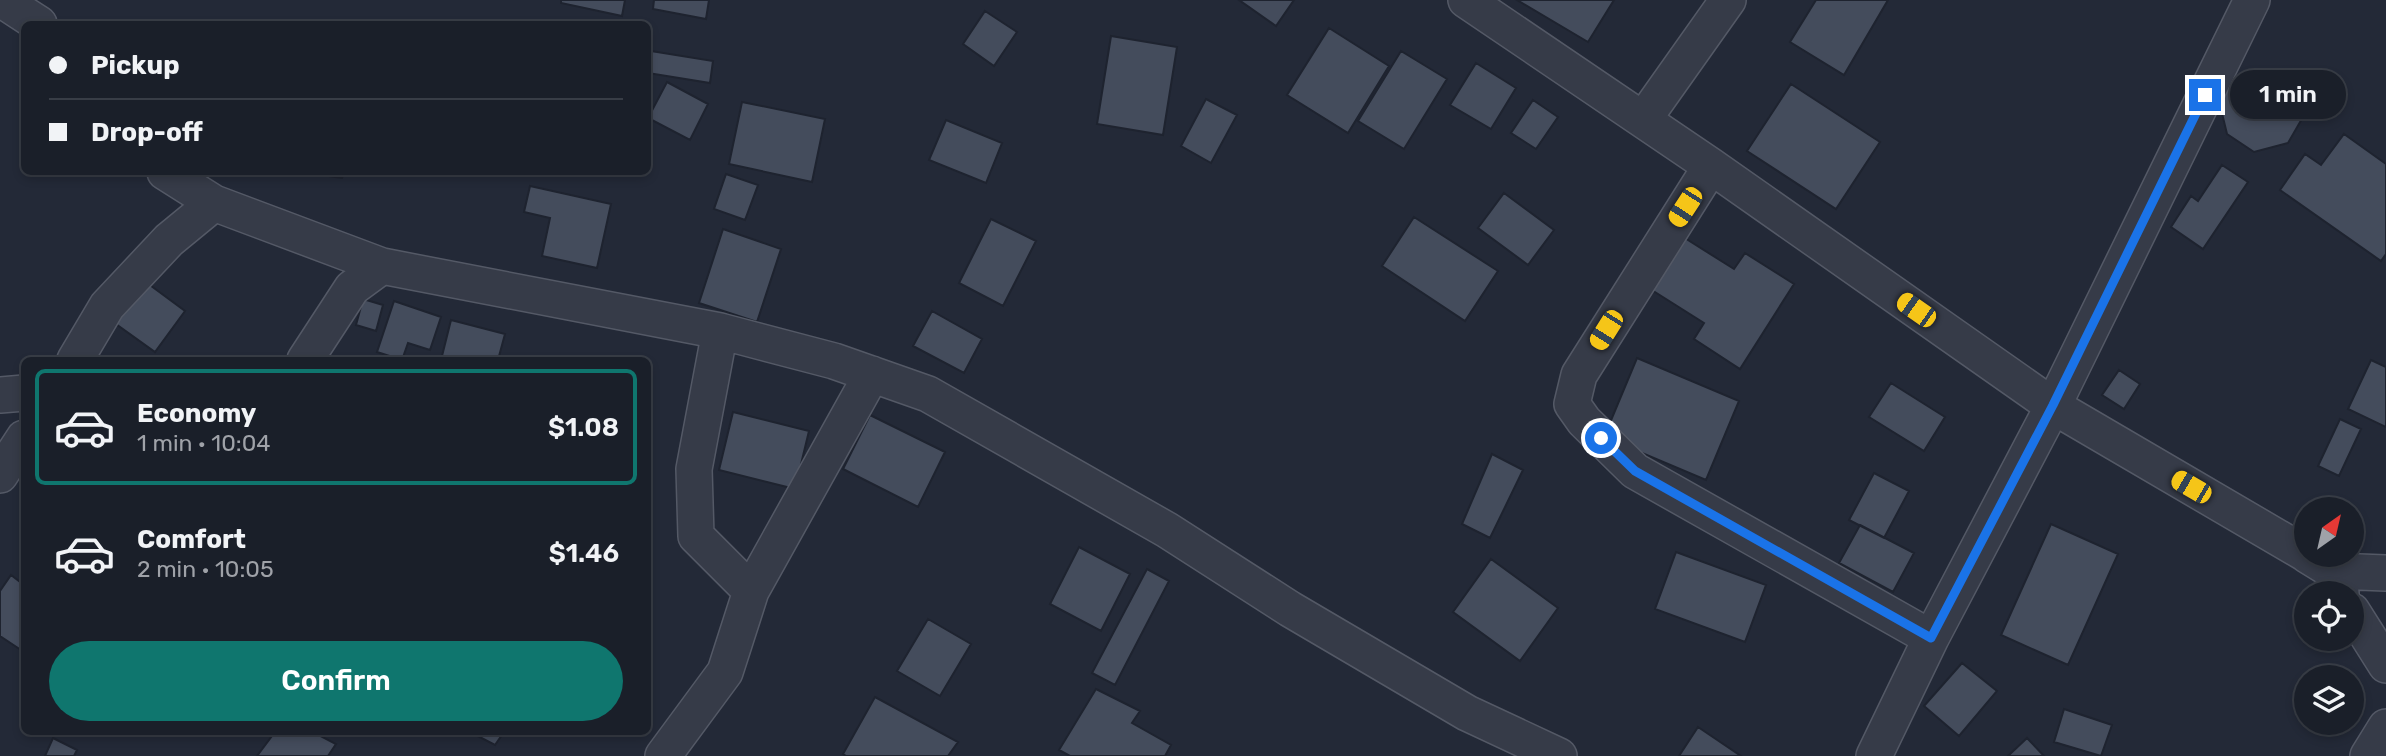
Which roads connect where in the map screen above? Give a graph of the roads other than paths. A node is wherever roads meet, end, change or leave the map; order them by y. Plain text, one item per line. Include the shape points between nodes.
1 (2, 0) edge
2 (1466, 0) edge
3 (1728, 0) edge
4 (2252, 0) edge
5 (34, 21) edge
6 (1643, 120) junction
7 (1711, 166) junction
8 (170, 175) edge
9 (214, 203) junction
10 (382, 266) junction
11 (720, 331) junction
12 (77, 357) edge
13 (307, 357) edge
14 (872, 374) junction
15 (21, 393) edge
16 (0, 395) edge
17 (2053, 405) junction
18 (21, 443) edge
19 (0, 475) edge
20 (2322, 568) edge
21 (2386, 573) edge
22 (751, 591) junction
23 (2364, 630) edge
24 (1931, 638) junction
25 (2386, 664) edge
26 (2386, 727) edge
27 (663, 756) edge
28 (1559, 756) edge
29 (1874, 756) edge
30 (2368, 756) edge

1 - 5 street
2 - 6 street
3 - 6 street
4 - 17 street
6 - 7 street
7 - 17 street
7 - 24 street via 1578,375 1572,404 1635,471
8 - 9 street
9 - 10 street
9 - 12 street via 169,240 107,306
10 - 11 street
10 - 13 street via 352,288
11 - 14 street
11 - 22 street via 694,469 696,536
14 - 22 street
14 - 28 street via 928,394 1167,530 1467,713
15 - 16 street
17 - 20 street
17 - 24 street
18 - 19 street
20 - 21 street
22 - 27 street via 725,672
23 - 25 street
24 - 29 street
26 - 30 street

